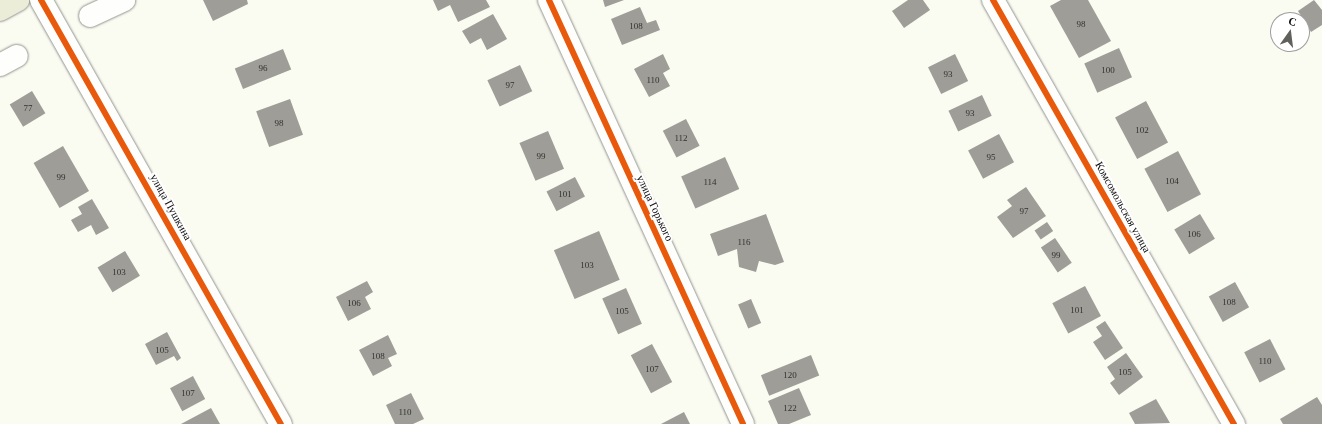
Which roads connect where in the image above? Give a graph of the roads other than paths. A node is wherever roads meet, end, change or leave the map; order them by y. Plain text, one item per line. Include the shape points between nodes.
1 (18, 0) edge
2 (41, 0) edge
3 (125, 0) edge
4 (549, 0) edge
5 (993, 0) edge
6 (0, 10) edge
7 (90, 16) dead end
8 (282, 424) edge
9 (743, 424) edge
10 (1234, 424) edge

1 - 6 main road
2 - 8 street, улица Пушкина
3 - 7 street
4 - 9 street, улица Горького
5 - 10 street, Комсомольская улица

